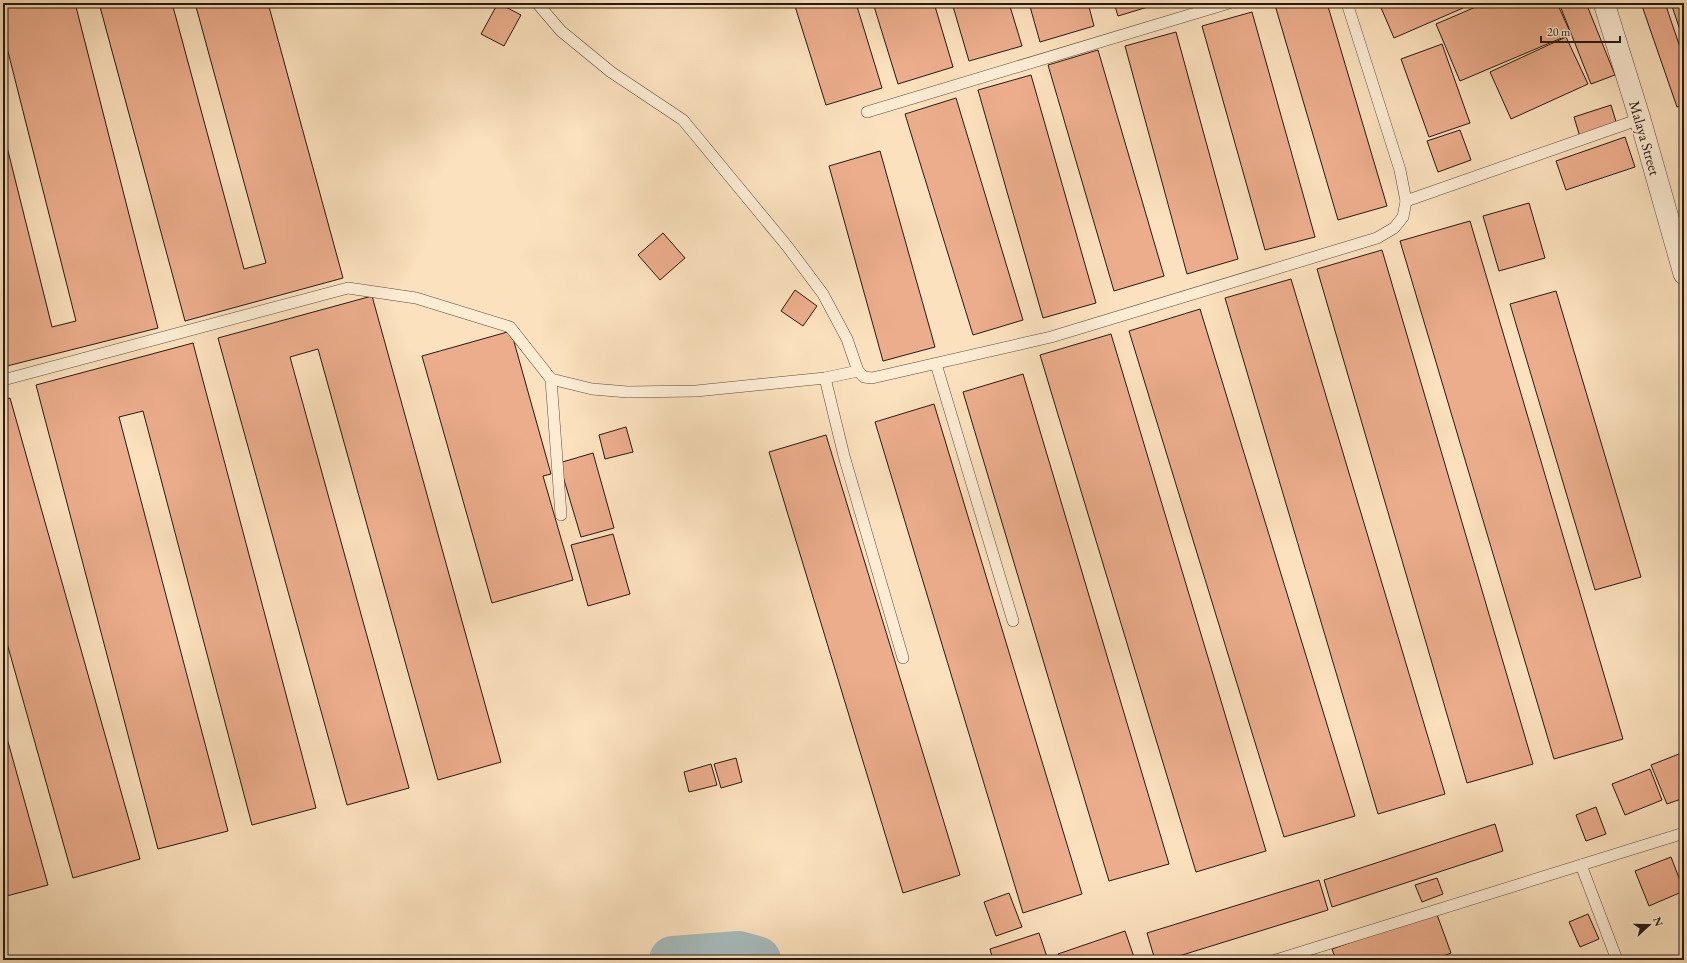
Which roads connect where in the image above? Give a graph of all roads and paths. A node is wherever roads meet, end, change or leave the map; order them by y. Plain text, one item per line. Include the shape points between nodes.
1 (537, 3) edge
2 (1229, 3) edge
3 (1347, 3) edge
4 (1604, 3) edge
5 (867, 112) dead end
6 (1640, 119) junction
7 (1406, 201) junction
8 (1684, 274) edge
9 (936, 364) junction
10 (858, 371) junction
11 (826, 378) junction
12 (551, 379) junction
13 (3, 380) edge
14 (561, 515) dead end
15 (1013, 621) dead end
16 (903, 658) dead end
17 (1684, 833) edge
18 (1581, 865) junction
19 (1276, 960) edge
20 (1617, 960) edge

1 - 10 lane via 560,31 605,67 683,120 787,246 823,294 847,339
2 - 5 lane
3 - 7 lane via 1400,170
4 - 6 street, Malaya Street
6 - 7 lane
6 - 8 street, Malaya Street
7 - 9 lane via 1403,217 1394,228 1377,238 1051,337
9 - 10 lane via 872,378
9 - 15 lane
10 - 11 lane
11 - 12 lane via 696,391 628,392 592,389
11 - 16 lane via 844,456
12 - 13 lane via 510,327 416,298 348,288
12 - 14 lane
17 - 18 lane
18 - 19 lane
18 - 20 lane

